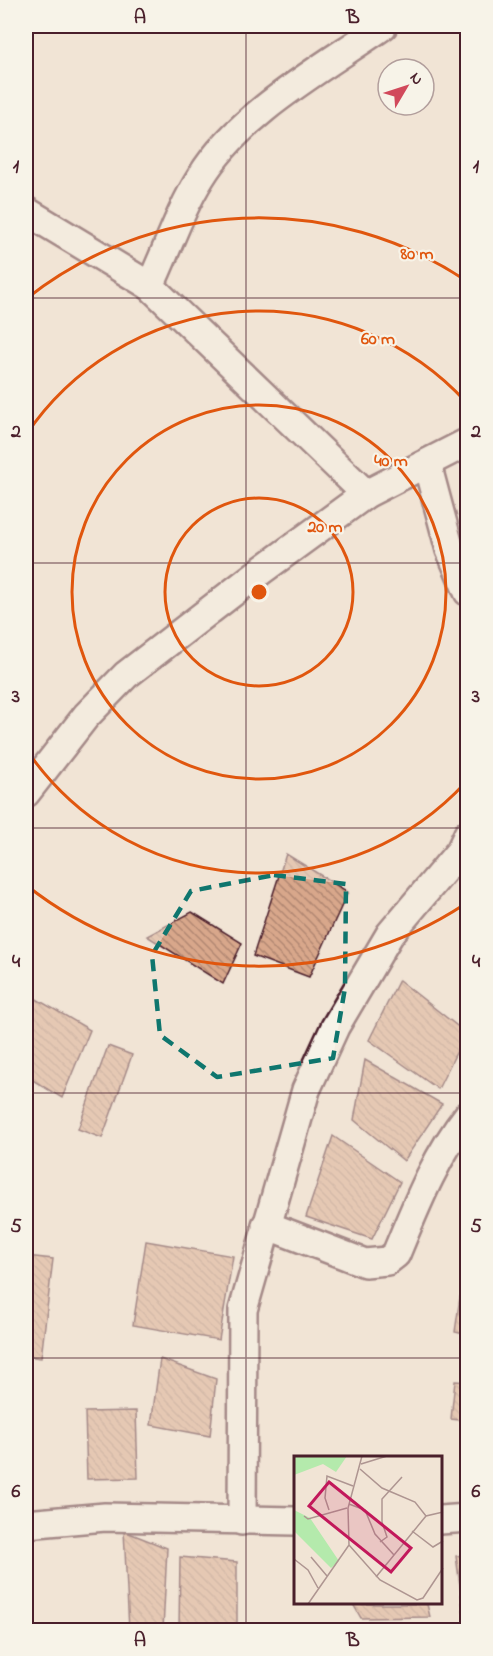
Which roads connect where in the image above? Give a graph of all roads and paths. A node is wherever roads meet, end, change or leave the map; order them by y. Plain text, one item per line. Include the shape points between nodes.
1 (384, 26) edge
2 (26, 211) edge
3 (150, 286) junction
4 (468, 442) edge
5 (427, 464) junction
6 (366, 494) junction
7 (468, 592) edge
8 (26, 794) edge
9 (468, 834) edge
10 (468, 1115) edge
11 (266, 1224) junction
12 (468, 1518) edge
13 (442, 1520) edge
14 (242, 1521) junction
15 (294, 1521) edge
16 (26, 1524) edge

1 - 3 street via 262,111 230,141 201,177
2 - 3 street
3 - 6 street
4 - 5 street
5 - 6 street
5 - 7 street via 450,550
6 - 8 street via 126,675 86,716
9 - 11 street via 460,851 390,934 335,1028 306,1090
10 - 11 street via 429,1175 396,1254 387,1261 365,1263
11 - 14 street via 243,1310
12 - 13 street
14 - 15 street
14 - 16 street via 105,1517

